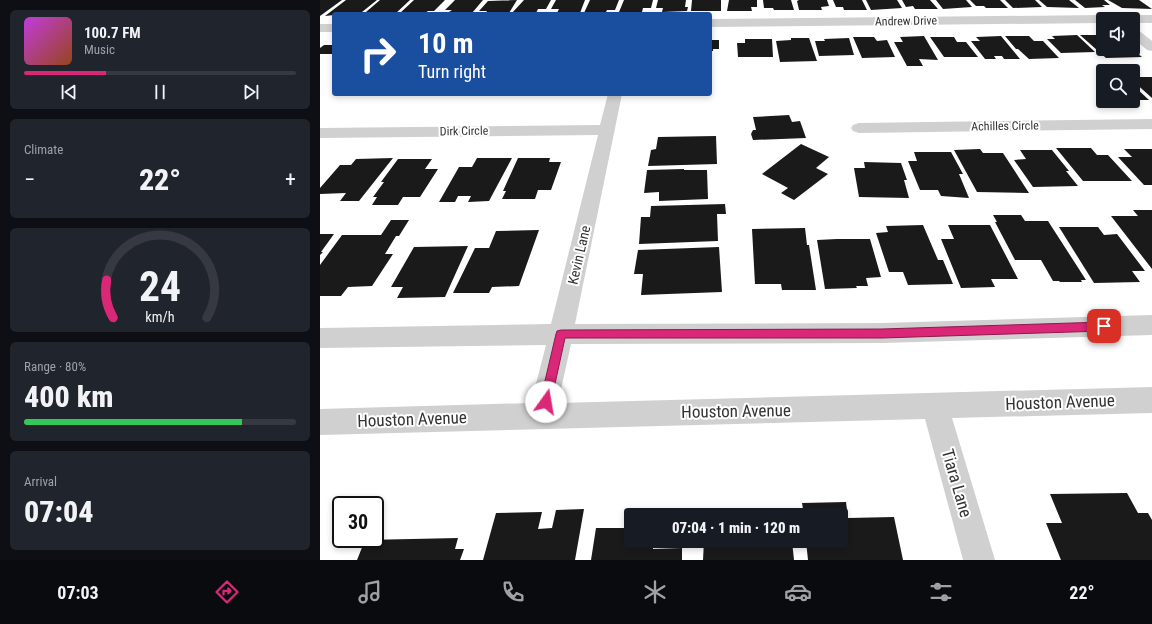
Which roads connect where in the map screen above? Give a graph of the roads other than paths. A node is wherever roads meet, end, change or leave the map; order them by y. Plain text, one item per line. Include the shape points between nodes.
1 (1096, 19) edge
2 (1140, 19) edge
3 (1152, 19) edge
4 (712, 23) edge
5 (320, 28) edge
6 (332, 28) edge
7 (1140, 38) edge
8 (1152, 47) edge
9 (615, 96) edge
10 (1152, 124) edge
11 (859, 128) dead end
12 (607, 130) junction
13 (320, 133) edge
14 (1152, 325) edge
15 (561, 334) junction
16 (320, 338) edge
17 (1152, 400) edge
18 (935, 406) junction
19 (542, 416) junction
20 (320, 422) edge
21 (979, 560) edge

1 - 4 street, Andrew Drive
2 - 3 street
5 - 6 street
7 - 8 street
9 - 12 street, Kevin Lane
10 - 11 street, Achilles Circle
12 - 13 street, Dirk Circle
12 - 15 street, Kevin Lane
14 - 15 street via 882,334
15 - 16 street
15 - 19 street, Kevin Lane
17 - 18 street, Houston Avenue
18 - 19 street, Houston Avenue
18 - 21 street, Tiara Lane
19 - 20 street, Houston Avenue

